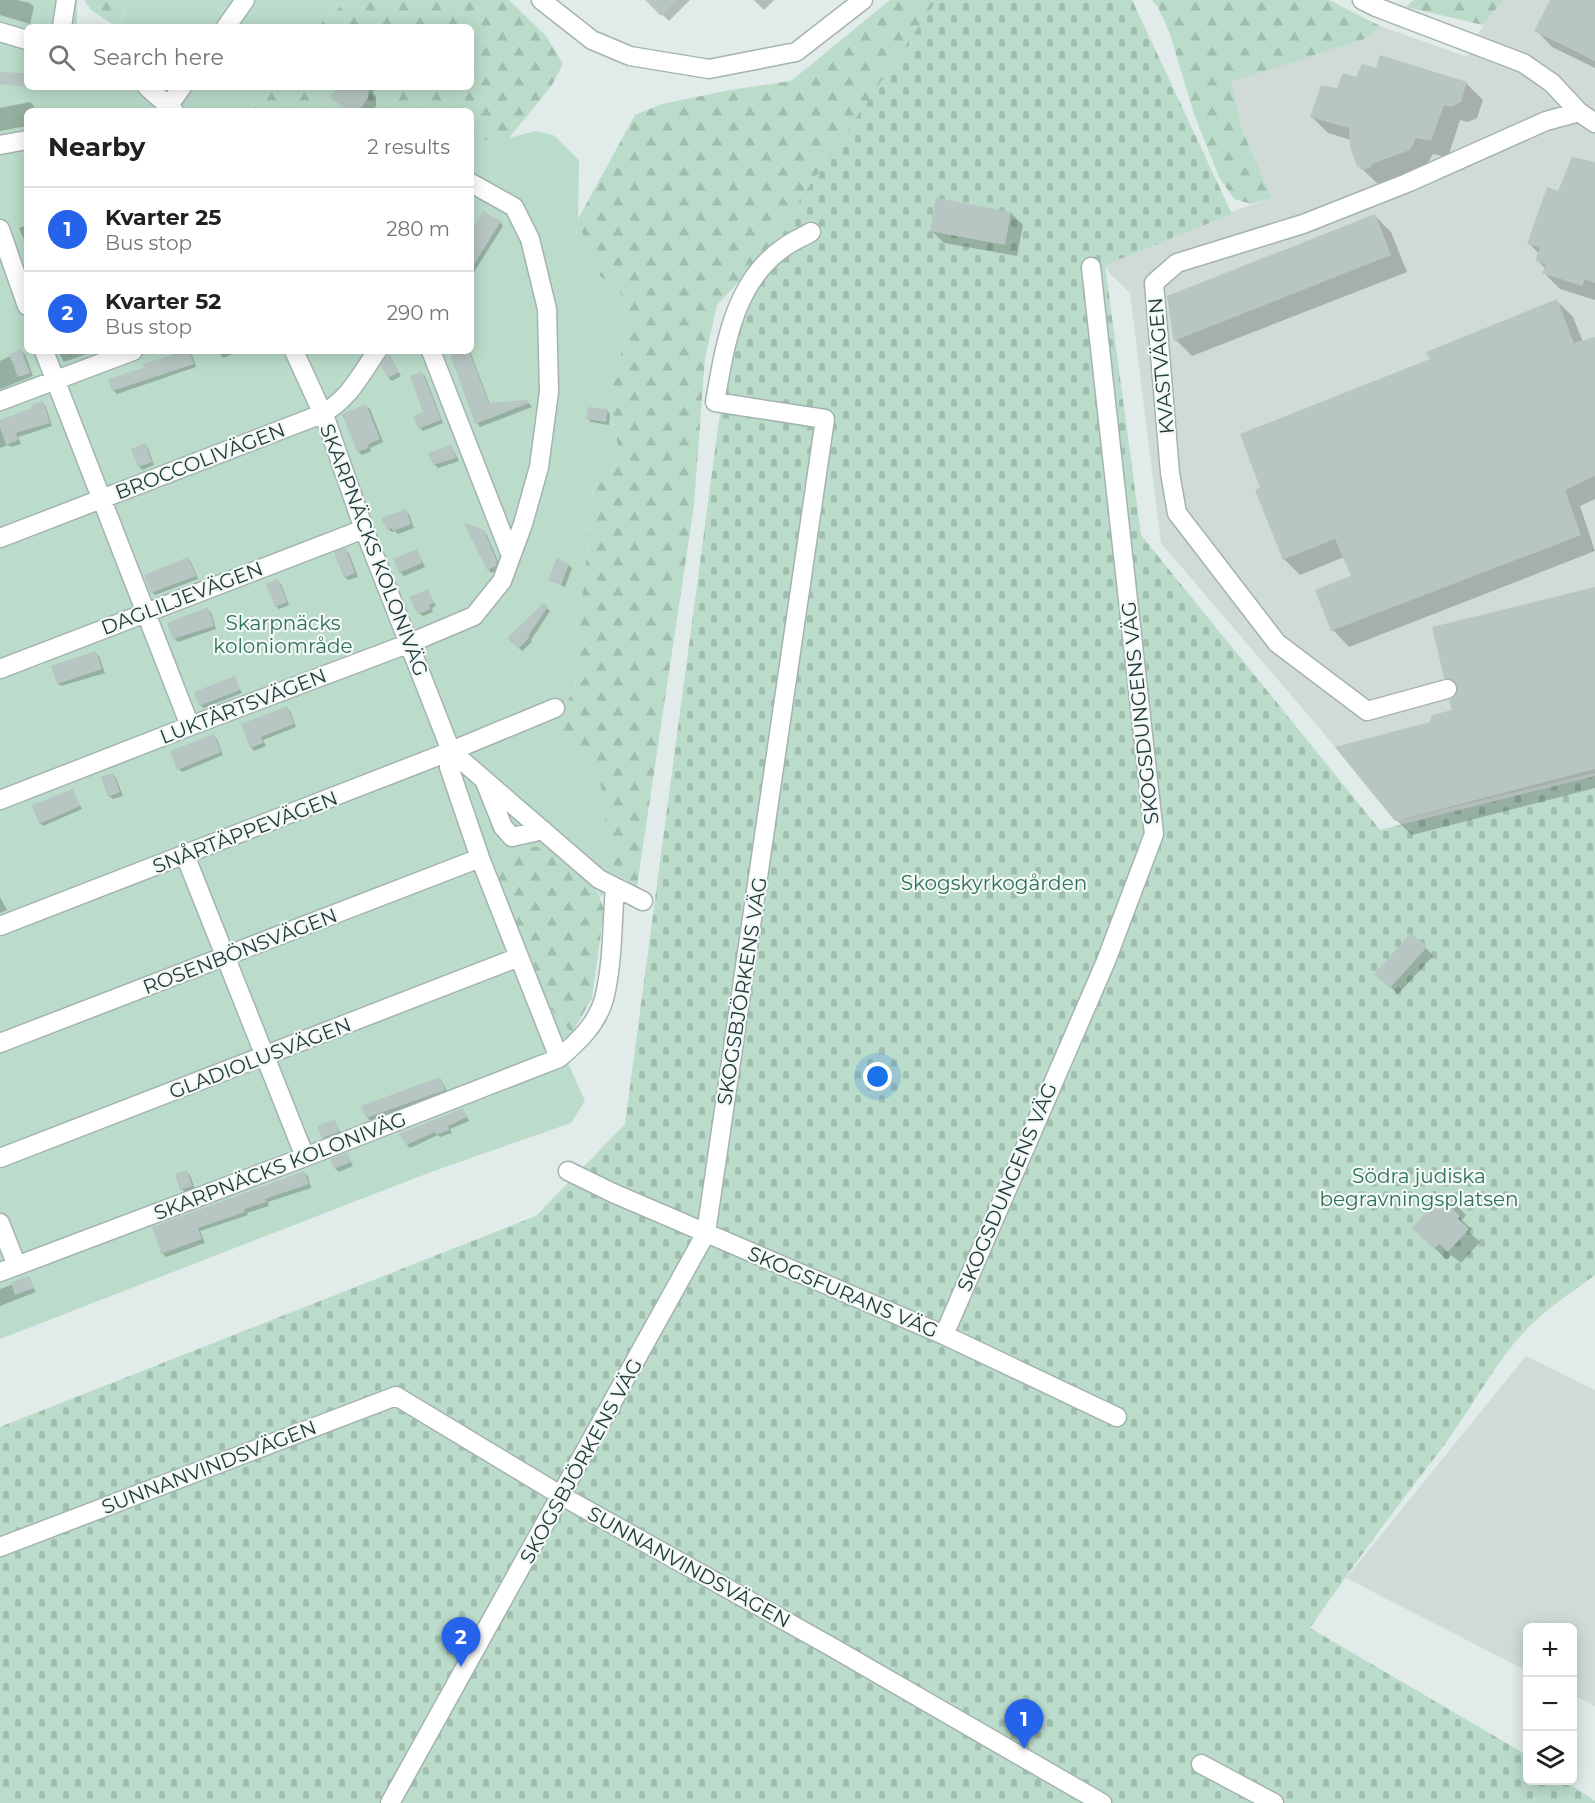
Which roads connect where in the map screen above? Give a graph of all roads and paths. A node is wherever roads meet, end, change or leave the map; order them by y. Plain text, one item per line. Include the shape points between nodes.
1 (66, 0) edge
2 (245, 0) edge
3 (541, 0) edge
4 (863, 0) edge
5 (1362, 0) edge
6 (62, 24) edge
7 (228, 24) edge
8 (0, 32) edge
9 (24, 39) edge
10 (151, 90) edge
11 (181, 90) edge
12 (172, 108) edge
13 (1579, 112) junction
14 (1595, 123) edge
15 (24, 141) edge
16 (0, 145) edge
17 (474, 191) edge
18 (0, 229) edge
19 (811, 232) dead end
20 (13, 265) edge
21 (1091, 267) dead end
22 (24, 297) edge
23 (45, 354) edge
24 (125, 354) edge
25 (295, 354) edge
26 (375, 354) edge
27 (432, 354) edge
28 (55, 381) junction
29 (0, 401) edge
30 (322, 414) junction
31 (102, 500) junction
32 (364, 529) junction
33 (0, 538) edge
34 (511, 556) junction
35 (145, 612) junction
36 (410, 644) junction
37 (0, 669) edge
38 (1447, 689) dead end
39 (555, 708) dead end
40 (190, 726) junction
41 (451, 751) junction
42 (483, 777) junction
43 (0, 800) edge
44 (543, 830) junction
45 (185, 855) junction
46 (480, 858) junction
47 (615, 887) junction
48 (643, 901) dead end
49 (0, 926) edge
50 (225, 957) junction
51 (519, 957) junction
52 (0, 1043) edge
53 (265, 1056) junction
54 (559, 1058) junction
55 (305, 1157) junction
56 (0, 1158) edge
57 (567, 1171) dead end
58 (0, 1223) edge
59 (705, 1233) junction
60 (8, 1269) edge
61 (944, 1335) junction
62 (1117, 1417) dead end
63 (562, 1496) junction
64 (0, 1547) edge
65 (1200, 1764) dead end
66 (390, 1803) edge
67 (1102, 1803) edge
68 (1274, 1803) edge

1 - 6 street
2 - 7 street
3 - 4 street via 592,40 630,56 709,69 796,52
5 - 13 street via 1523,63 1552,83
8 - 9 street
10 - 12 street
11 - 12 street
13 - 14 street
13 - 38 street, KVASTVÄGEN via 1546,121 1303,224 1178,263 1154,283 1177,513 1277,643 1367,711
15 - 16 street
17 - 34 street, LUKTÄRTSVÄGEN via 514,207 530,239 547,309 549,392 540,456
18 - 20 street
19 - 59 street, SKOGSBJÖRKENS VÄG via 785,246 760,269 737,306 725,341 715,402 825,419
20 - 22 street
21 - 61 street, SKOGSDUNGENS VÄG via 1154,834 1106,961
23 - 28 street
24 - 28 street
25 - 30 street, SKARPNÄCKS KOLONIVÄG
26 - 30 street, BROCCOLIVÄGEN via 346,397
27 - 34 street
28 - 29 street
28 - 31 street
30 - 31 street, BROCCOLIVÄGEN
30 - 32 street, SKARPNÄCKS KOLONIVÄG
31 - 33 street, BROCCOLIVÄGEN
31 - 35 street
32 - 35 street, DAGLILJEVÄGEN
32 - 36 street, SKARPNÄCKS KOLONIVÄG
34 - 36 street, LUKTÄRTSVÄGEN via 502,581 474,616
35 - 37 street, DAGLILJEVÄGEN
35 - 40 street
36 - 40 street, LUKTÄRTSVÄGEN
36 - 41 street, SKARPNÄCKS KOLONIVÄG
39 - 41 street
40 - 43 street, LUKTÄRTSVÄGEN
41 - 42 street
41 - 45 street, SNÅRTÄPPEVÄGEN
41 - 46 street, SKARPNÄCKS KOLONIVÄG via 449,767
42 - 44 street
42 - 44 street via 503,827 512,837
44 - 47 street via 599,879
45 - 49 street, SNÅRTÄPPEVÄGEN
45 - 50 street
46 - 50 street, ROSENBÖNSVÄGEN
46 - 51 street, SKARPNÄCKS KOLONIVÄG
47 - 48 street
47 - 54 street, SKARPNÄCKS KOLONIVÄG via 604,1000 590,1028
50 - 52 street, ROSENBÖNSVÄGEN
50 - 53 street
51 - 53 street, GLADIOLUSVÄGEN
51 - 54 street, SKARPNÄCKS KOLONIVÄG
53 - 55 street
53 - 56 street, GLADIOLUSVÄGEN
54 - 55 street, SKARPNÄCKS KOLONIVÄG
55 - 60 street, SKARPNÄCKS KOLONIVÄG
57 - 59 street, SKOGSFURANS VÄG
58 - 60 street
59 - 61 street, SKOGSFURANS VÄG
59 - 63 street, SKOGSBJÖRKENS VÄG
61 - 62 street, SKOGSFURANS VÄG
63 - 64 street, SUNNANVINDSVÄGEN via 396,1396
63 - 66 street, SKOGSBJÖRKENS VÄG
63 - 67 street, SUNNANVINDSVÄGEN
65 - 68 street

